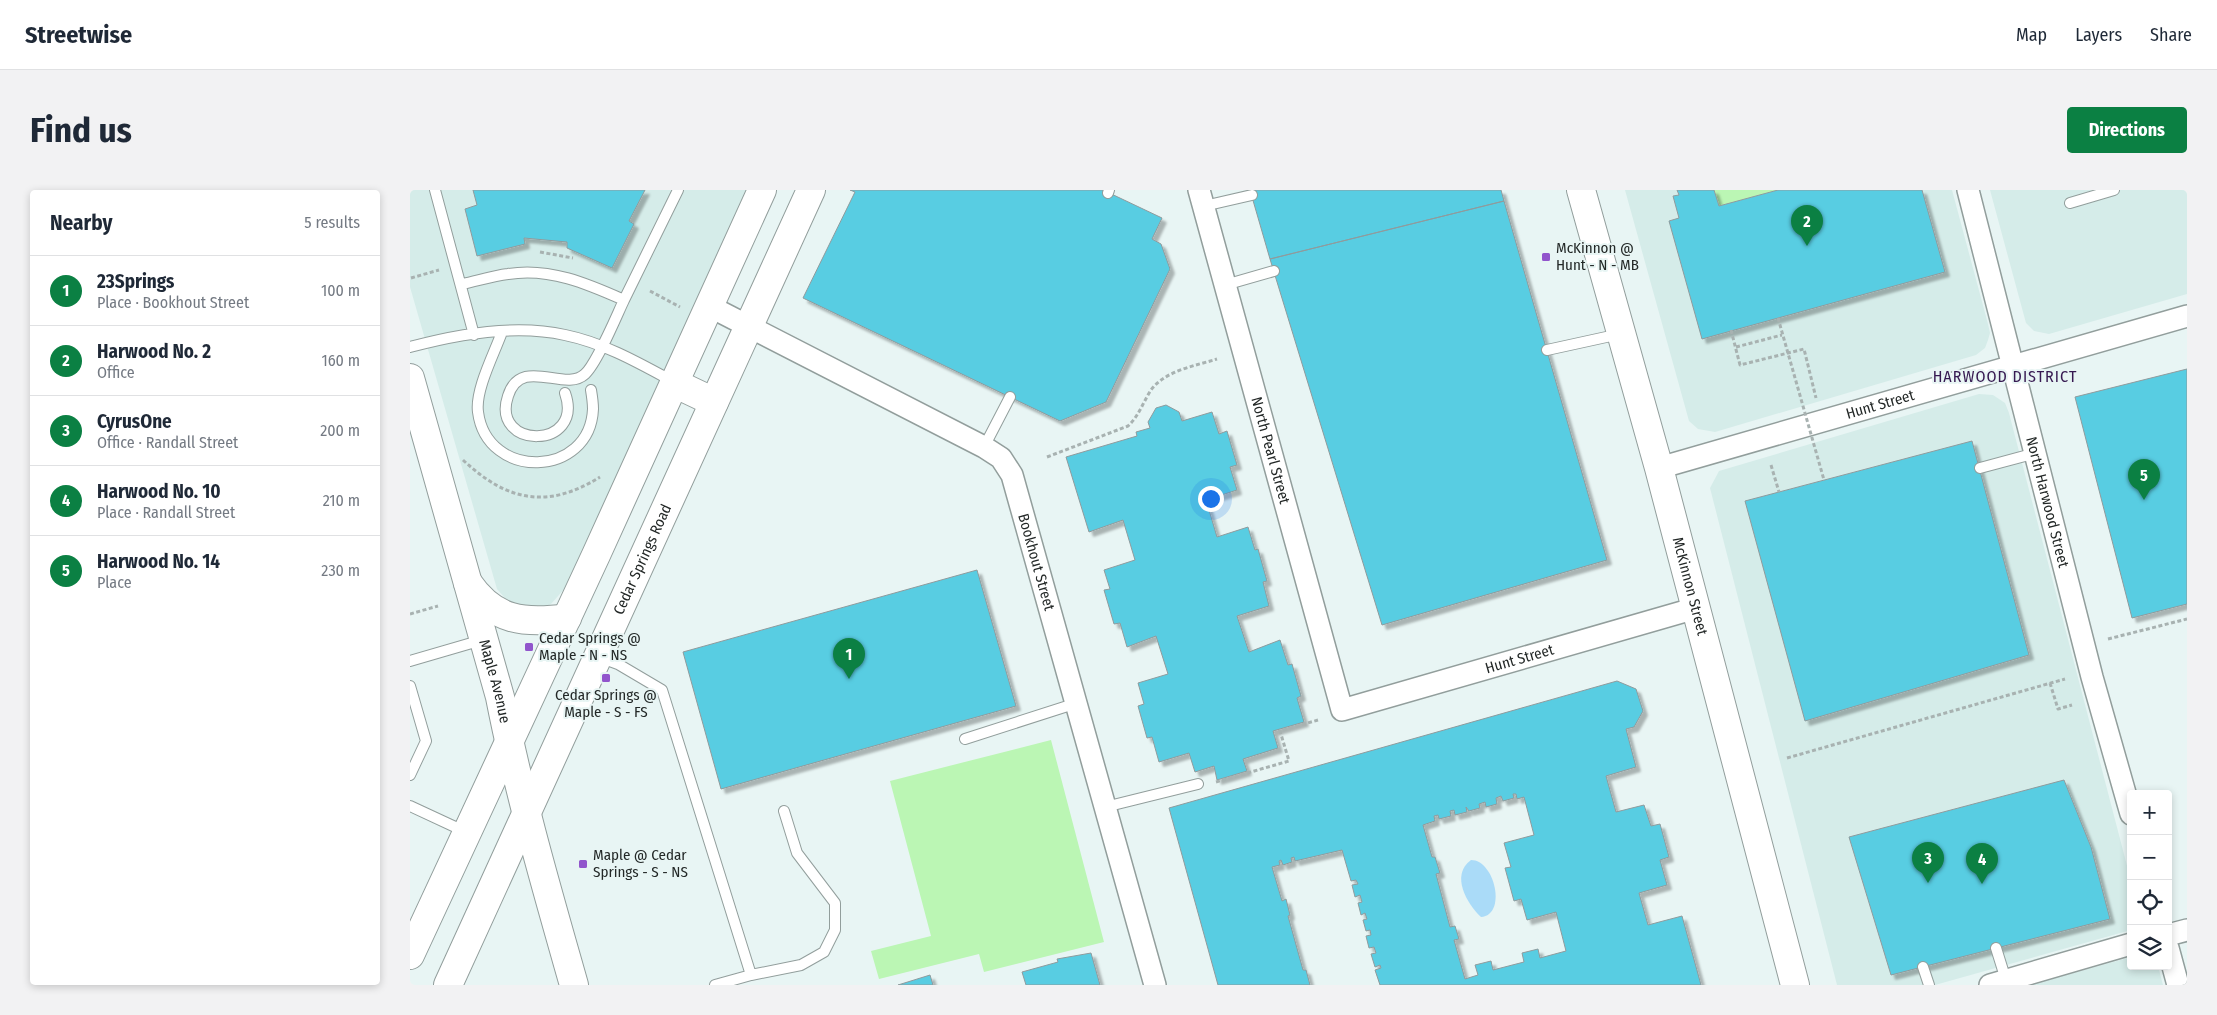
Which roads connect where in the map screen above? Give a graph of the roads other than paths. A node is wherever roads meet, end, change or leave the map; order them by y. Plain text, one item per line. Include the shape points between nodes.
1 (435, 190) edge
2 (678, 190) edge
3 (762, 190) edge
4 (811, 190) edge
5 (1581, 190) edge
6 (1968, 190) edge
7 (2114, 190) edge
8 (1252, 195) dead end
9 (1202, 198) edge
10 (2070, 203) dead end
11 (1274, 271) dead end
12 (462, 284) junction
13 (1225, 285) junction
14 (624, 300) junction
15 (709, 306) junction
16 (2187, 316) edge
17 (749, 326) junction
18 (502, 332) junction
19 (1621, 334) junction
20 (474, 335) junction
21 (602, 346) junction
22 (410, 347) edge
23 (1547, 350) dead end
24 (2012, 367) junction
25 (674, 383) junction
26 (412, 390) edge
27 (591, 390) dead end
28 (565, 393) dead end
29 (1010, 397) dead end
30 (714, 402) junction
31 (984, 447) junction
32 (2036, 453) junction
33 (1659, 468) junction
34 (1980, 468) dead end
35 (466, 580) junction
36 (1696, 608) junction
37 (567, 618) junction
38 (482, 640) junction
39 (598, 657) junction
40 (410, 661) edge
41 (410, 686) edge
42 (1077, 703) junction
43 (1342, 710) joint
44 (965, 739) dead end
45 (509, 744) junction
46 (410, 774) edge
47 (1198, 784) dead end
48 (2127, 800) edge
49 (410, 806) edge
50 (1106, 807) junction
51 (784, 811) dead end
52 (528, 814) junction
53 (468, 833) junction
54 (2187, 930) edge
55 (2172, 933) edge
56 (2127, 945) edge
57 (1996, 948) dead end
58 (410, 955) edge
59 (2172, 963) edge
60 (1923, 966) dead end
61 (752, 975) junction
62 (1998, 983) edge
63 (448, 985) edge
64 (574, 985) edge
65 (715, 985) edge
66 (1155, 985) edge
67 (1795, 985) edge
68 (1929, 985) edge
69 (2178, 985) edge

1 - 12 lane
2 - 14 lane
3 - 15 main road
4 - 17 main road, Cedar Springs Road
5 - 19 main road, McKinnon Street
6 - 24 street, North Harwood Street
7 - 10 lane
8 - 9 lane
9 - 13 street, North Pearl Street
11 - 13 lane
12 - 14 lane via 509,273 544,273 586,283
12 - 20 lane
13 - 43 street, North Pearl Street
14 - 21 lane
15 - 17 street, Bookhout Street
15 - 25 main road
16 - 24 street, Hunt Street
17 - 30 main road, Cedar Springs Road
17 - 31 street, Bookhout Street
18 - 20 lane
18 - 21 lane via 530,330 565,335
18 - 27 lane via 479,393 478,412 488,438 509,457 528,463 546,462 564,456 579,444 589,428 593,409
19 - 23 lane
19 - 33 main road, McKinnon Street
20 - 22 lane
21 - 25 lane
21 - 28 lane via 585,374 573,380 536,375 516,382 506,402 510,422 527,436 548,435 564,421 568,411
24 - 32 street, North Harwood Street
24 - 33 street, Hunt Street
25 - 30 main road
25 - 37 main road
26 - 35 main road, Maple Avenue
29 - 31 lane
30 - 39 main road, Cedar Springs Road
31 - 42 street, Bookhout Street via 1001,458 1012,475
32 - 34 lane
32 - 48 street, North Harwood Street via 2092,677
33 - 36 main road, McKinnon Street
35 - 37 main road via 476,596 510,618 538,622
35 - 38 main road, Maple Avenue
36 - 43 street, Hunt Street
36 - 67 main road, McKinnon Street
37 - 45 main road
38 - 40 lane
38 - 45 main road, Maple Avenue via 500,697
39 - 52 main road, Cedar Springs Road
39 - 61 lane via 618,664 662,690
41 - 46 lane via 426,741
42 - 44 lane
42 - 50 street, Bookhout Street
45 - 52 main road, Maple Avenue
45 - 53 main road
47 - 50 lane
49 - 53 lane
50 - 66 street, Bookhout Street
51 - 61 lane via 797,852 835,903 835,930 824,952 801,964
52 - 63 main road, Cedar Springs Road
52 - 64 main road, Maple Avenue
53 - 58 main road
54 - 55 street
56 - 62 street
57 - 62 lane
59 - 69 street
60 - 68 lane
61 - 65 lane

